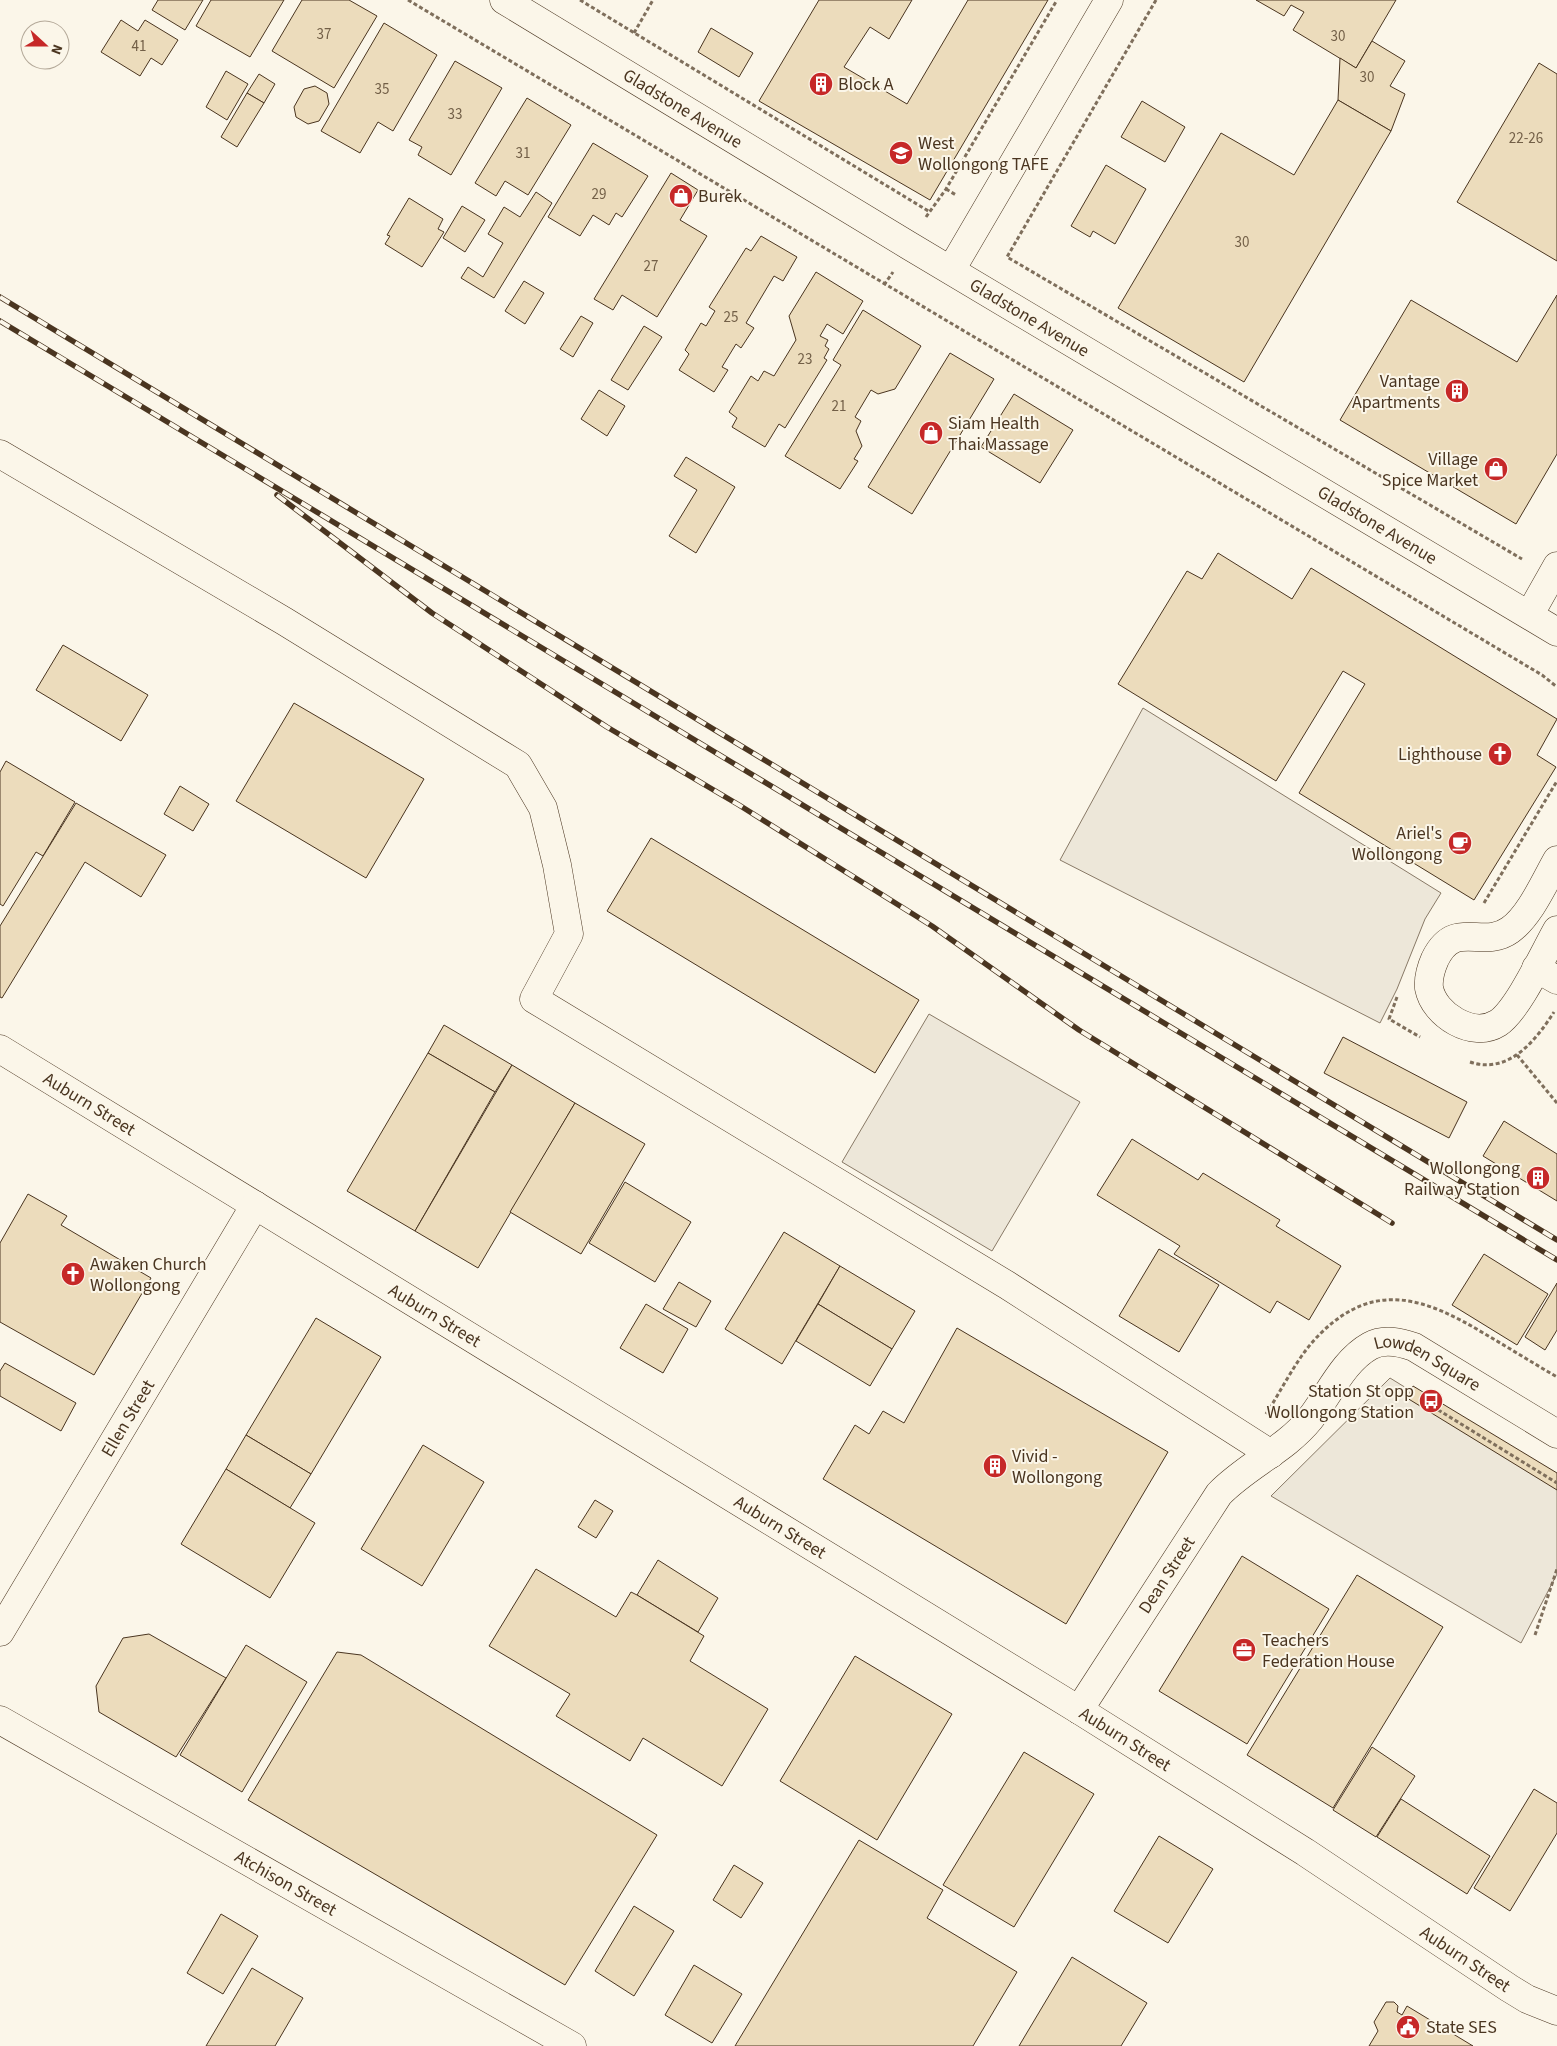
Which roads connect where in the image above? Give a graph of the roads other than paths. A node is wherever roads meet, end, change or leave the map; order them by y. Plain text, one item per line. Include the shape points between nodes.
1 (504, 0) edge
2 (1108, 0) edge
3 (951, 270) junction
4 (0, 454) edge
5 (1557, 566) edge
6 (1530, 614) junction
7 (1557, 632) edge
8 (1557, 860) edge
9 (1555, 938) edge
10 (1546, 974) edge
11 (0, 1049) edge
12 (255, 1206) junction
13 (1557, 1434) edge
14 (1271, 1454) junction
15 (0, 1632) edge
16 (1079, 1710) junction
17 (0, 1720) edge
18 (1557, 2011) edge
19 (572, 2046) edge

1 - 3 street, Gladstone Avenue
2 - 3 street
3 - 6 street, Gladstone Avenue
4 - 14 street via 284,621 518,765 543,808 569,934 534,999 1007,1285
5 - 6 street
6 - 7 street, Gladstone Avenue
8 - 10 street via 1521,919 1509,931 1492,937 1461,936 1444,943 1431,970 1430,989 1438,1007 1453,1020 1476,1027 1492,1026
9 - 10 street
11 - 12 street, Auburn Street
12 - 15 street, Ellen Street
12 - 16 street, Auburn Street
13 - 14 street, Lowden Square via 1424,1352 1393,1341 1372,1345 1363,1351 1348,1366 1310,1419
14 - 16 street, Dean Street via 1235,1479 1220,1494
16 - 18 street, Auburn Street via 1305,1852 1508,1988
17 - 19 street, Atchison Street

